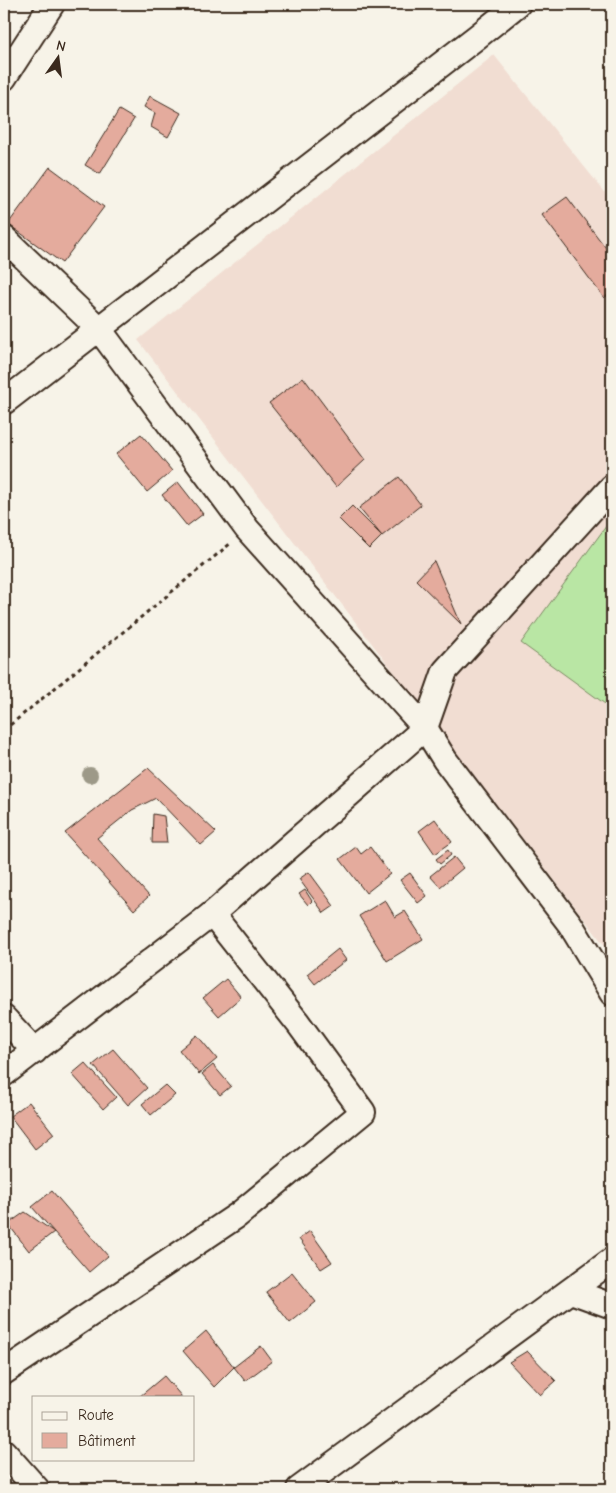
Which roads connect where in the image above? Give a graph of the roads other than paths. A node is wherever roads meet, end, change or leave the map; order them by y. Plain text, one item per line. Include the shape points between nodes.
1 (52, 4) edge
2 (518, 4) edge
3 (4, 78) edge
4 (4, 238) edge
5 (99, 329) junction
6 (4, 402) edge
7 (612, 488) edge
8 (425, 728) junction
9 (212, 914) junction
10 (612, 994) edge
11 (4, 1018) edge
12 (35, 1051) junction
13 (4, 1074) edge
14 (612, 1260) edge
15 (571, 1290) junction
16 (612, 1306) edge
17 (4, 1372) edge
18 (4, 1452) edge
19 (37, 1489) edge
20 (300, 1489) edge

1 - 3 street
2 - 5 street
4 - 5 street
5 - 6 street
5 - 8 street via 247,529
7 - 8 street via 445,671
8 - 9 street
8 - 10 street via 445,760 570,924
9 - 12 street
9 - 17 street via 298,1023 362,1112 238,1215
11 - 12 street
12 - 13 street
14 - 15 street
15 - 16 street
15 - 20 street
18 - 19 street

